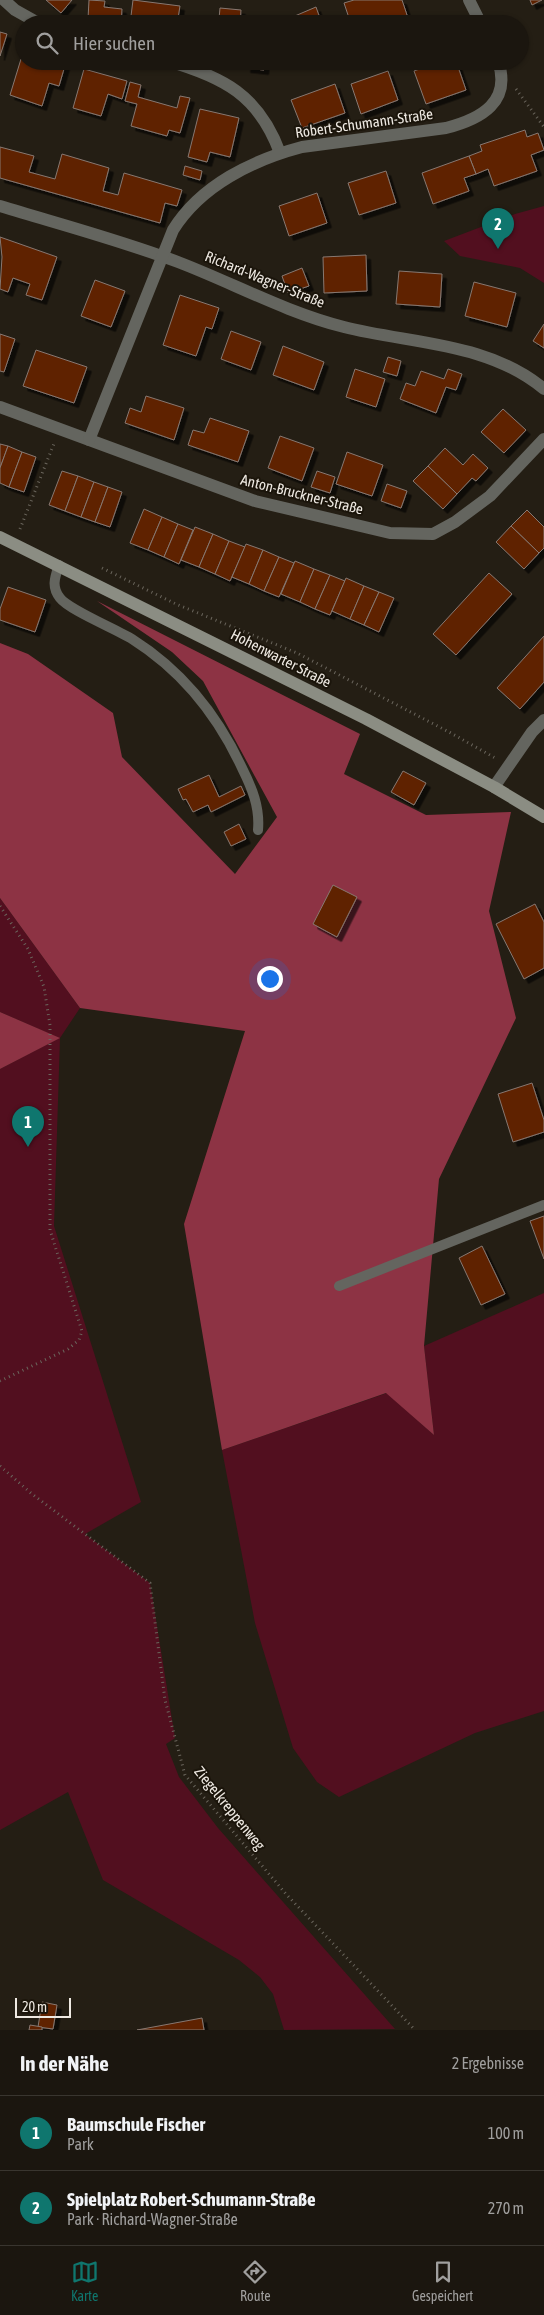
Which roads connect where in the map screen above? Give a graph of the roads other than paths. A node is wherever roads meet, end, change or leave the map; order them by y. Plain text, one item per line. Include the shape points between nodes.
1 (4, 0) edge
2 (469, 0) edge
3 (25, 15) edge
4 (476, 15) edge
5 (196, 70) edge
6 (500, 70) edge
7 (280, 153) junction
8 (0, 206) edge
9 (162, 256) junction
10 (544, 389) edge
11 (0, 406) edge
12 (544, 439) edge
13 (89, 440) junction
14 (0, 537) edge
15 (59, 565) junction
16 (544, 720) edge
17 (494, 787) junction
18 (544, 817) edge
19 (258, 830) dead end
20 (544, 1205) edge
21 (339, 1286) dead end

1 - 3 street
2 - 4 street
5 - 7 street via 230,85 255,110
6 - 7 street, Robert-Schumann-Straße via 499,95 491,107 465,123
7 - 9 street, Robert-Schumann-Straße via 226,179 196,201 173,230
8 - 9 street, Richard-Wagner-Straße
9 - 10 street, Richard-Wagner-Straße via 280,306 334,324 473,352 515,368
9 - 13 street, Robert-Schumann-Straße
11 - 13 street, Anton-Bruckner-Straße
12 - 13 street, Anton-Bruckner-Straße via 473,510 433,534 390,532 255,501
14 - 15 street, Hohenwarter Straße
15 - 17 street, Hohenwarter Straße
15 - 19 lane via 55,588 66,604 153,653 205,704 246,775 259,811
16 - 17 street
17 - 18 street, Hohenwarter Straße
20 - 21 lane

